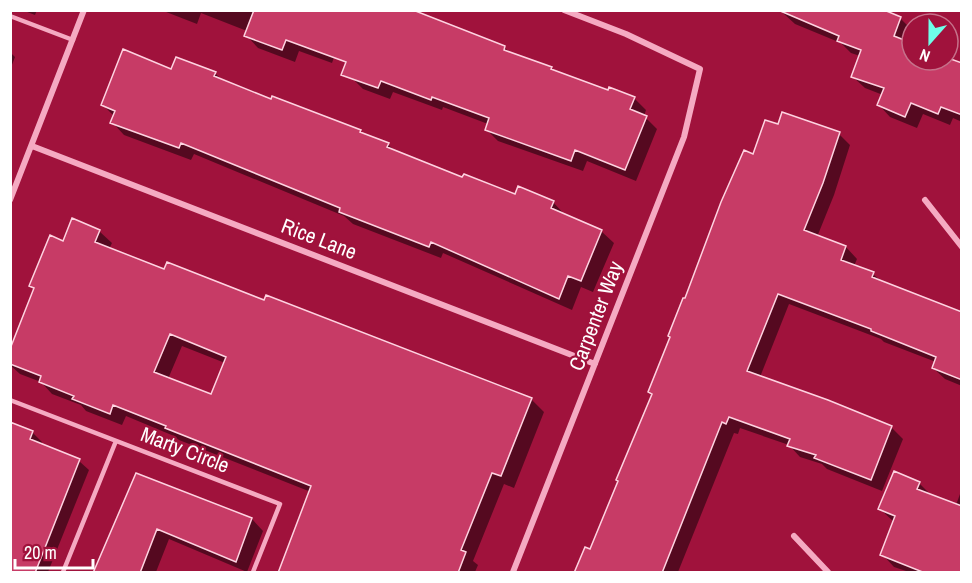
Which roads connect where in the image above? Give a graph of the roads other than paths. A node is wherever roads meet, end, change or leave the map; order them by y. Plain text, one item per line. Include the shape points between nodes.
1 (84, 10) edge
2 (564, 10) edge
3 (10, 16) edge
4 (73, 40) junction
5 (32, 146) junction
6 (10, 200) edge
7 (925, 200) dead end
8 (962, 247) edge
9 (595, 364) junction
10 (10, 400) edge
11 (116, 441) junction
12 (794, 536) dead end
13 (63, 573) edge
14 (253, 573) edge
15 (513, 573) edge
16 (828, 573) edge

1 - 4 street
2 - 9 street, Carpenter Way via 700,69 684,137
3 - 4 lane
4 - 5 street
5 - 6 street
5 - 9 street, Rice Lane
7 - 8 street
9 - 15 street, Carpenter Way
10 - 11 lane, Marty Circle
11 - 13 lane
11 - 14 lane, Marty Circle via 280,504
12 - 16 street

